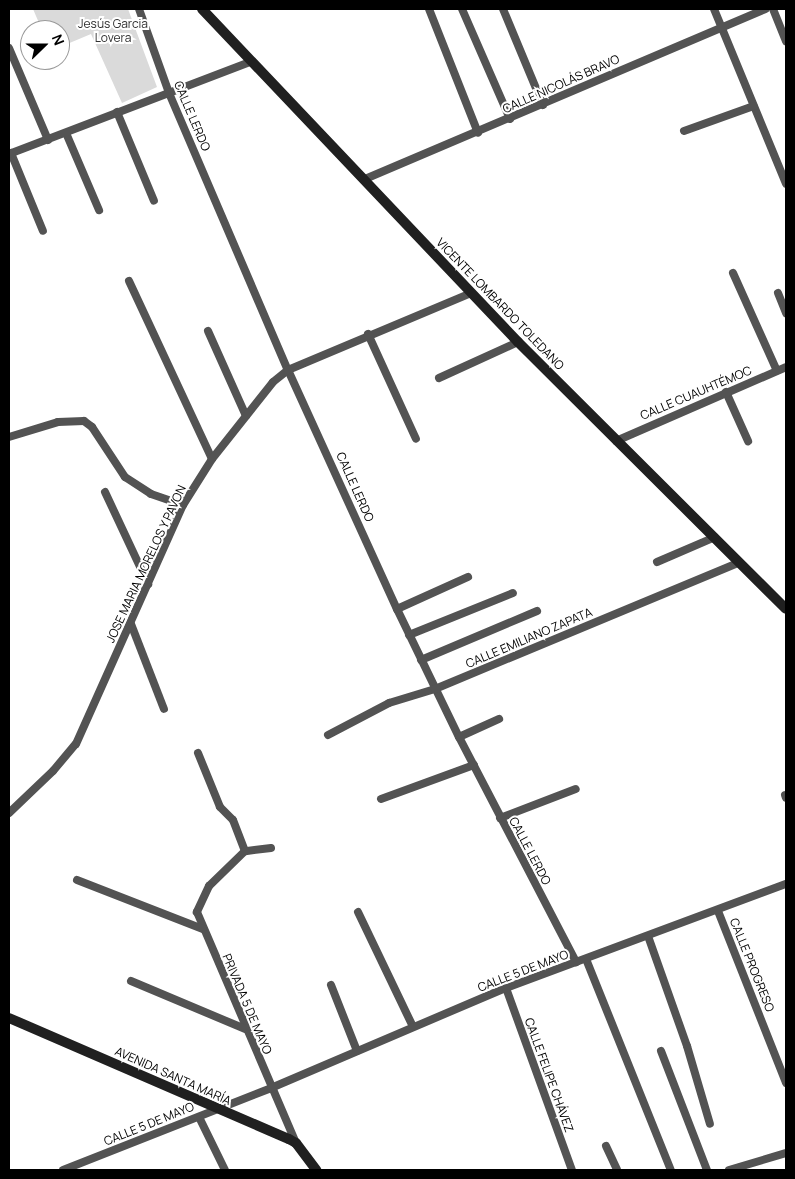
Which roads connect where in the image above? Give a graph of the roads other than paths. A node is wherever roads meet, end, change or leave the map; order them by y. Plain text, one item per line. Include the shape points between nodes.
1 (139, 9) edge
2 (202, 9) edge
3 (429, 9) edge
4 (462, 9) edge
5 (503, 9) edge
6 (714, 9) edge
7 (765, 9) edge
8 (773, 9) edge
9 (722, 26) junction
10 (786, 41) edge
11 (9, 48) edge
12 (252, 61) junction
13 (170, 93) junction
14 (543, 105) junction
15 (754, 106) junction
16 (117, 112) junction
17 (510, 119) junction
18 (684, 132) dead end
19 (66, 133) junction
20 (478, 133) junction
21 (48, 140) junction
22 (10, 153) edge
23 (365, 179) junction
24 (786, 184) edge
25 (154, 201) dead end
26 (99, 210) dead end
27 (44, 231) dead end
28 (733, 273) dead end
29 (128, 281) dead end
30 (471, 293) junction
31 (778, 293) dead end
32 (786, 313) edge
33 (208, 331) dead end
34 (368, 334) junction
35 (518, 342) junction
36 (786, 367) edge
37 (288, 370) junction
38 (777, 371) junction
39 (439, 378) dead end
40 (726, 392) junction
41 (246, 416) junction
42 (9, 437) edge
43 (416, 439) dead end
44 (616, 441) junction
45 (748, 441) dead end
46 (212, 459) junction
47 (106, 492) dead end
48 (183, 505) junction
49 (715, 537) junction
50 (657, 562) dead end
51 (740, 562) junction
52 (468, 577) dead end
53 (148, 584) junction
54 (513, 593) dead end
55 (397, 609) junction
56 (786, 609) edge
57 (537, 611) dead end
58 (131, 624) junction
59 (409, 634) junction
60 (421, 660) junction
61 (435, 689) junction
62 (164, 709) dead end
63 (499, 719) dead end
64 (328, 735) dead end
65 (459, 737) junction
66 (198, 753) dead end
67 (474, 765) junction
68 (576, 789) dead end
69 (381, 799) dead end
70 (9, 813) edge
71 (500, 818) junction
72 (271, 848) dead end
73 (245, 851) junction
74 (77, 880) dead end
75 (786, 884) edge
76 (718, 911) junction
77 (358, 912) dead end
78 (203, 930) junction
79 (648, 936) junction
80 (586, 959) junction
81 (576, 962) junction
82 (132, 981) dead end
83 (331, 985) dead end
84 (506, 988) junction
85 (9, 1018) edge
86 (412, 1027) junction
87 (245, 1029) junction
88 (661, 1050) dead end
89 (357, 1051) junction
90 (786, 1082) edge
91 (271, 1088) junction
92 (217, 1109) junction
93 (199, 1117) junction
94 (710, 1124) dead end
95 (296, 1143) junction
96 (606, 1146) dead end
97 (786, 1153) edge
98 (753, 1167) edge
99 (63, 1170) edge
100 (225, 1170) edge
101 (316, 1170) edge
102 (572, 1170) edge
103 (617, 1170) edge
104 (671, 1170) edge
105 (707, 1170) edge
106 (730, 1170) edge

1 - 13 street, CALLE LERDO
2 - 12 main road, VICENTE LOMBARDO TOLEDANO
3 - 20 street
4 - 17 street
5 - 14 street
6 - 9 street
7 - 9 street, CALLE NICOLÁS BRAVO
8 - 10 street
9 - 14 street, CALLE NICOLÁS BRAVO
9 - 15 street
11 - 21 street
12 - 13 street
12 - 23 main road, VICENTE LOMBARDO TOLEDANO
13 - 16 street
13 - 37 street, CALLE LERDO
14 - 17 street, CALLE NICOLÁS BRAVO
15 - 18 street
15 - 24 street
16 - 19 street
16 - 25 street
17 - 20 street, CALLE NICOLÁS BRAVO
19 - 21 street
19 - 26 street
20 - 23 street, CALLE NICOLÁS BRAVO
21 - 22 street
22 - 27 street
23 - 30 main road, VICENTE LOMBARDO TOLEDANO
28 - 38 street
29 - 46 street
30 - 34 street, JOSE MARIA MORELOS Y PAVON via 411,320
30 - 35 main road, VICENTE LOMBARDO TOLEDANO
31 - 32 street
33 - 41 street
34 - 37 street, JOSE MARIA MORELOS Y PAVON
34 - 43 street
35 - 39 street
35 - 44 main road, VICENTE LOMBARDO TOLEDANO
36 - 38 street, CALLE CUAUHTÉMOC
37 - 41 street, JOSE MARIA MORELOS Y PAVON via 273,382
37 - 55 street, CALLE LERDO
38 - 40 street, CALLE CUAUHTÉMOC
40 - 44 street, CALLE CUAUHTÉMOC
40 - 45 street
41 - 46 street, JOSE MARIA MORELOS Y PAVON
42 - 48 street via 58,422 88,423 125,477 151,494
44 - 49 main road, VICENTE LOMBARDO TOLEDANO
46 - 48 street, JOSE MARIA MORELOS Y PAVON
47 - 53 street
48 - 53 street, JOSE MARIA MORELOS Y PAVON
49 - 50 street
49 - 51 main road, VICENTE LOMBARDO TOLEDANO
51 - 56 main road, VICENTE LOMBARDO TOLEDANO
51 - 61 street, CALLE EMILIANO ZAPATA
52 - 55 street
53 - 58 street, JOSE MARIA MORELOS Y PAVON
54 - 59 street
55 - 59 street, CALLE LERDO
57 - 60 street
58 - 62 street
58 - 70 street, JOSE MARIA MORELOS Y PAVON via 76,744
59 - 60 street, CALLE LERDO
60 - 61 street, CALLE LERDO
61 - 64 street, CALLE EMILIANO ZAPATA via 390,703
61 - 65 street, CALLE LERDO
63 - 65 street
65 - 67 street, CALLE LERDO
66 - 73 street via 220,807 233,820
67 - 69 street
67 - 71 street, CALLE LERDO
68 - 71 street
71 - 81 street, CALLE LERDO
72 - 73 street
73 - 78 street, PRIVADA 5 DE MAYO via 209,886 200,901 197,912
74 - 78 street
75 - 76 street, CALLE 5 DE MAYO
76 - 79 street, CALLE 5 DE MAYO
76 - 90 street, CALLE PROGRESO
77 - 86 street
78 - 87 street, PRIVADA 5 DE MAYO
79 - 80 street, CALLE 5 DE MAYO
79 - 94 street
80 - 81 street, CALLE 5 DE MAYO
80 - 104 street
81 - 84 street, CALLE 5 DE MAYO
82 - 87 street
83 - 89 street
84 - 86 street, CALLE 5 DE MAYO
84 - 102 street, CALLE FELIPE CHÁVEZ
85 - 92 main road, AVENIDA SANTA MARÍA
86 - 89 street, CALLE 5 DE MAYO
87 - 91 street, PRIVADA 5 DE MAYO
88 - 105 street
89 - 91 street, CALLE 5 DE MAYO
91 - 92 street, CALLE 5 DE MAYO
91 - 95 street
92 - 93 street, CALLE 5 DE MAYO
92 - 95 main road, AVENIDA SANTA MARÍA
93 - 99 street, CALLE 5 DE MAYO
93 - 100 street
95 - 101 main road
96 - 103 street
97 - 98 street
98 - 106 street

